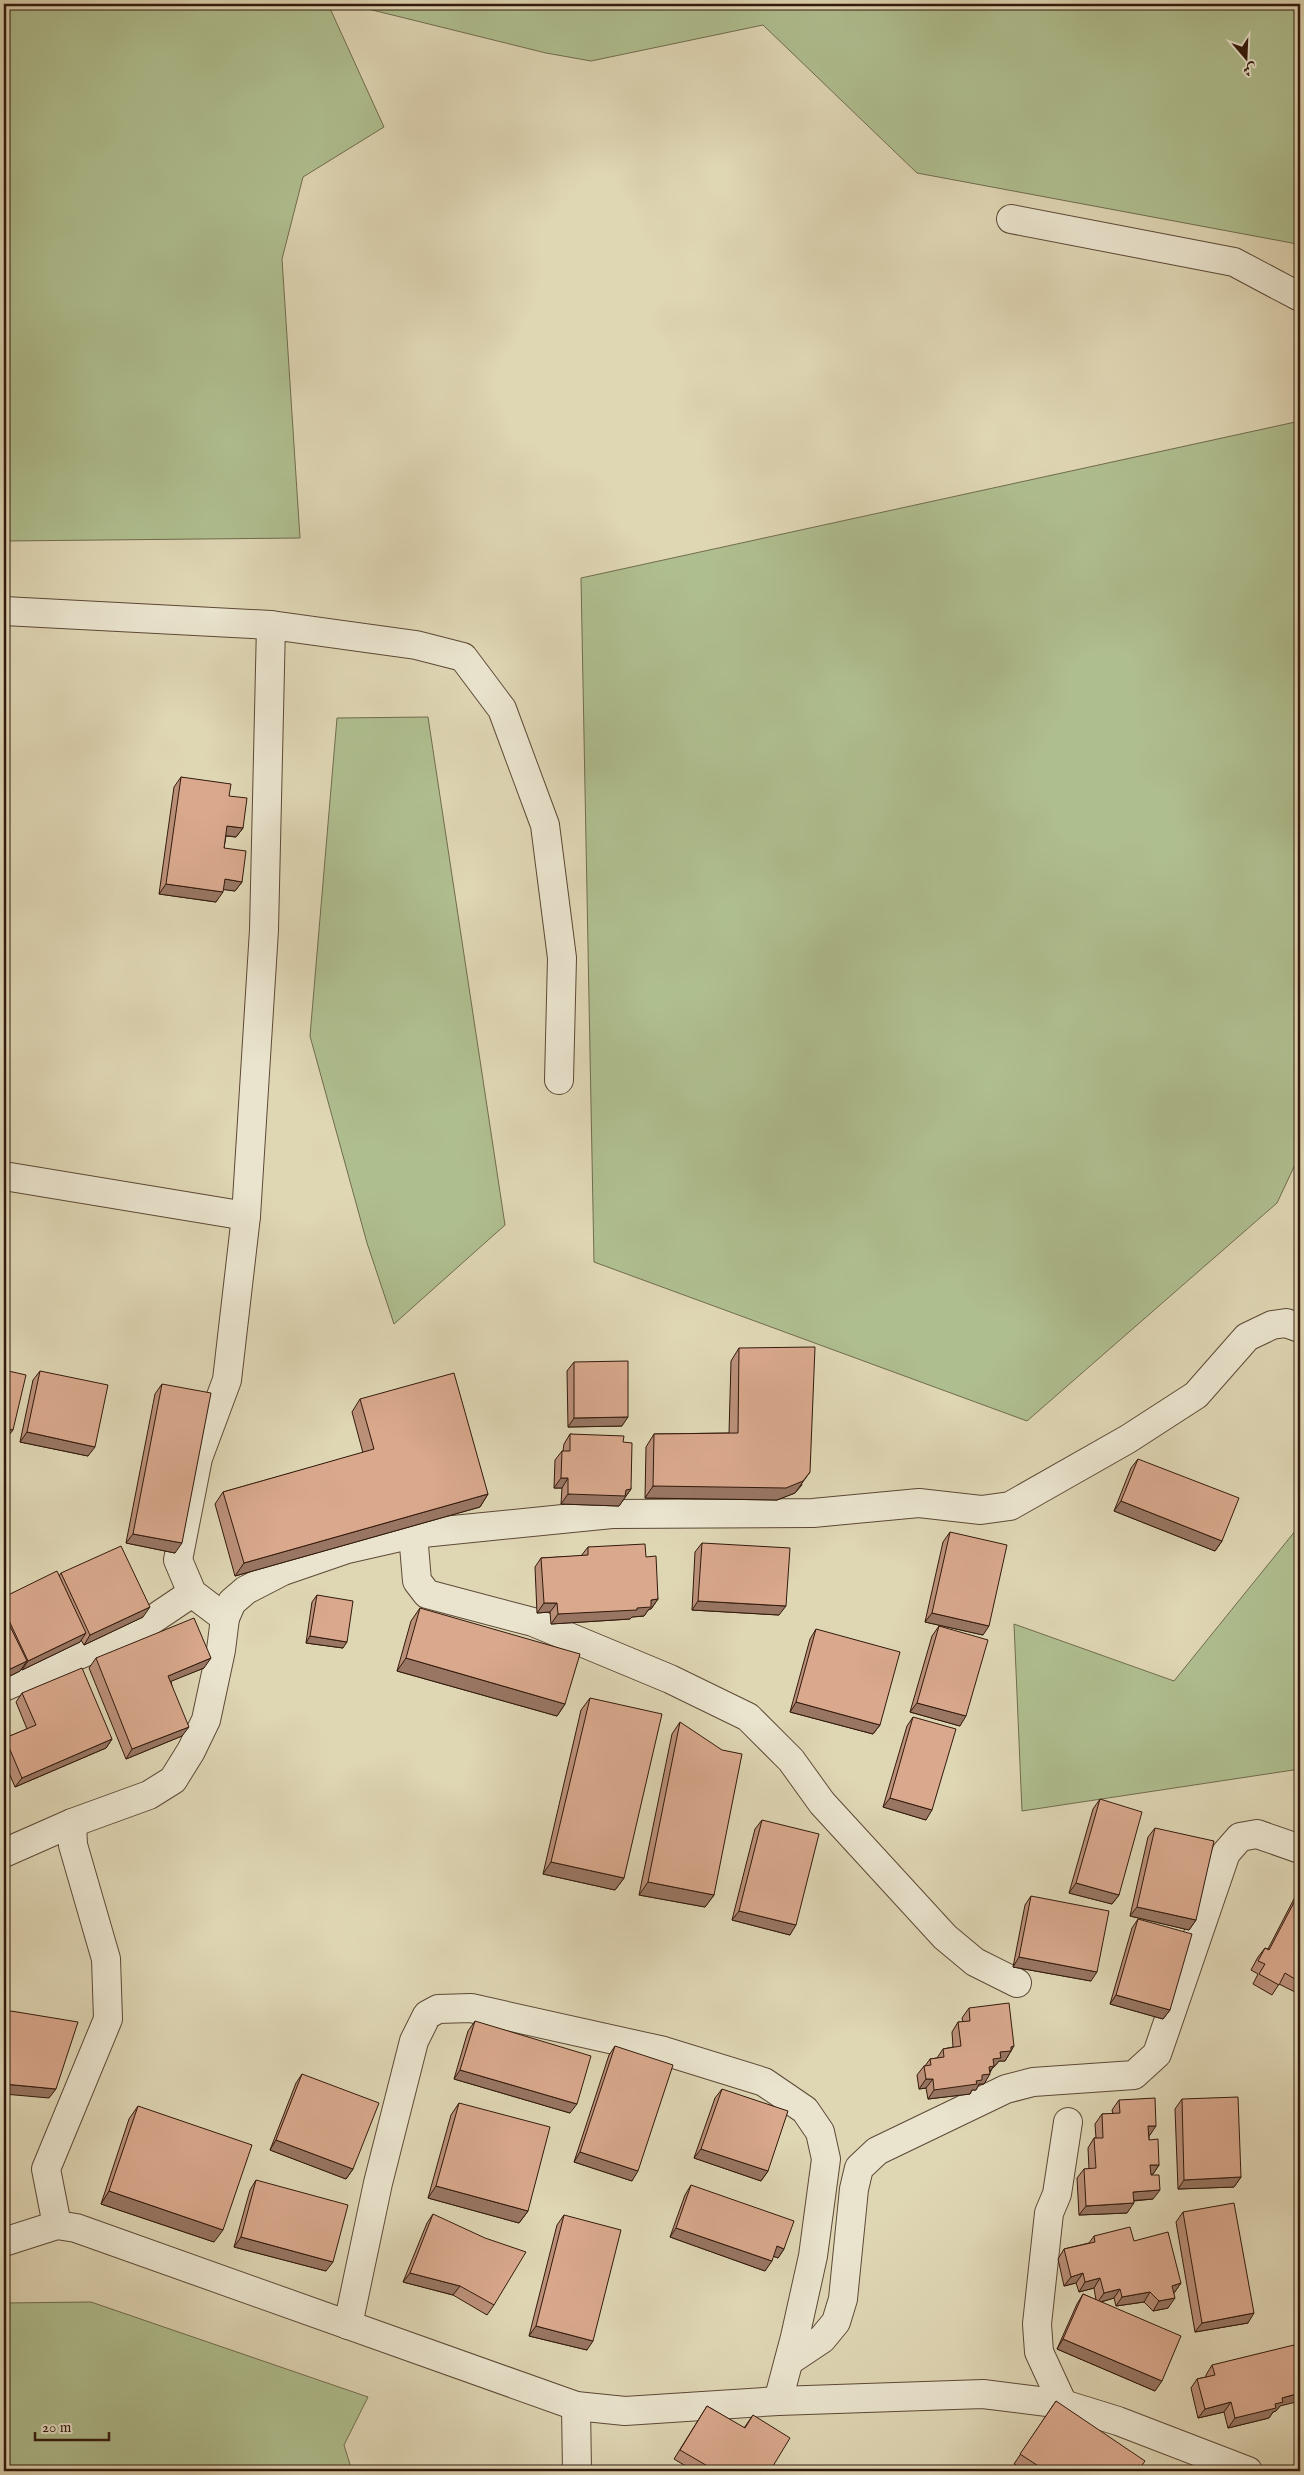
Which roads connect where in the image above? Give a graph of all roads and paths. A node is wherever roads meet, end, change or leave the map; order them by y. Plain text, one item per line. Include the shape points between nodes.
1 (1011, 219) dead end
2 (1300, 297) edge
3 (4, 611) edge
4 (272, 625) junction
5 (559, 1080) dead end
6 (4, 1176) edge
7 (246, 1216) junction
8 (1300, 1328) edge
9 (413, 1534) junction
10 (192, 1593) junction
11 (225, 1618) junction
12 (4, 1687) edge
13 (72, 1823) junction
14 (1300, 1849) edge
15 (4, 1854) edge
16 (1017, 1983) dead end
17 (1068, 2122) dead end
18 (57, 2225) junction
19 (4, 2242) edge
20 (348, 2325) junction
21 (789, 2361) junction
22 (778, 2401) junction
23 (1063, 2404) junction
24 (576, 2406) junction
25 (577, 2471) edge
26 (1248, 2471) edge

1 - 2 street via 1234,262
3 - 4 street
4 - 5 street via 416,646 463,657 502,709 545,825 562,958
4 - 7 street via 264,930
6 - 7 street
7 - 10 street via 227,1380 198,1458 178,1560
8 - 9 street via 1286,1323 1272,1324 1247,1337 1196,1395 1128,1439 1010,1506 981,1510 919,1503 813,1513 612,1514
9 - 11 street via 347,1549 284,1571 246,1590 232,1602
9 - 16 street via 416,1581 427,1594 533,1622 670,1679 748,1717 791,1760 822,1803 945,1937 975,1962
10 - 11 street
10 - 12 street via 138,1630
11 - 13 street via 206,1720 174,1780 149,1795
13 - 15 street
13 - 18 street via 73,1845 106,1959 108,2019 46,2169
14 - 21 street via 1257,1834 1240,1837 1226,1853 1157,2054 1134,2075 1033,2082 1006,2089 877,2151 859,2168 843,2299 836,2322 822,2339
17 - 23 street via 1057,2194 1049,2213 1037,2324 1039,2352
18 - 19 street
18 - 20 street via 76,2228
20 - 21 street via 378,2183 414,2041 427,2015 438,2009 471,2008 664,2051 764,2082 805,2110 820,2132 826,2159 813,2256
20 - 24 street
21 - 22 street
22 - 23 street via 983,2394
22 - 24 street via 625,2411
23 - 26 street via 1118,2421
24 - 25 street

